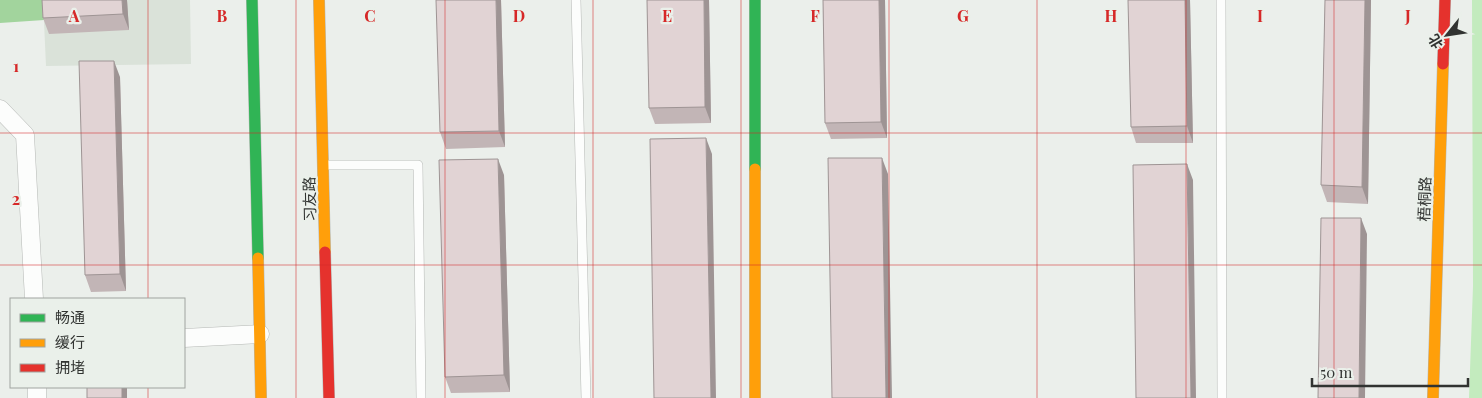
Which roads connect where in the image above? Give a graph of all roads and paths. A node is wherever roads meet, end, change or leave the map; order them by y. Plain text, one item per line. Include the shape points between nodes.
1 (252, 0) edge
2 (318, 0) edge
3 (576, 0) edge
4 (755, 0) edge
5 (1221, 0) edge
6 (1445, 0) edge
7 (0, 109) edge
8 (323, 165) junction
9 (34, 298) edge
10 (260, 334) junction
11 (185, 338) edge
12 (261, 398) edge
13 (329, 398) edge
14 (421, 398) edge
15 (586, 398) edge
16 (755, 398) edge
17 (1222, 398) edge
18 (1433, 398) edge

1 - 10 main road
2 - 8 main road, 习友路
3 - 15 lane
4 - 16 main road
5 - 17 lane
6 - 18 main road, 梧桐路
7 - 9 street via 25,136
8 - 13 main road, 习友路
8 - 14 lane via 418,165
10 - 11 street
10 - 12 main road

